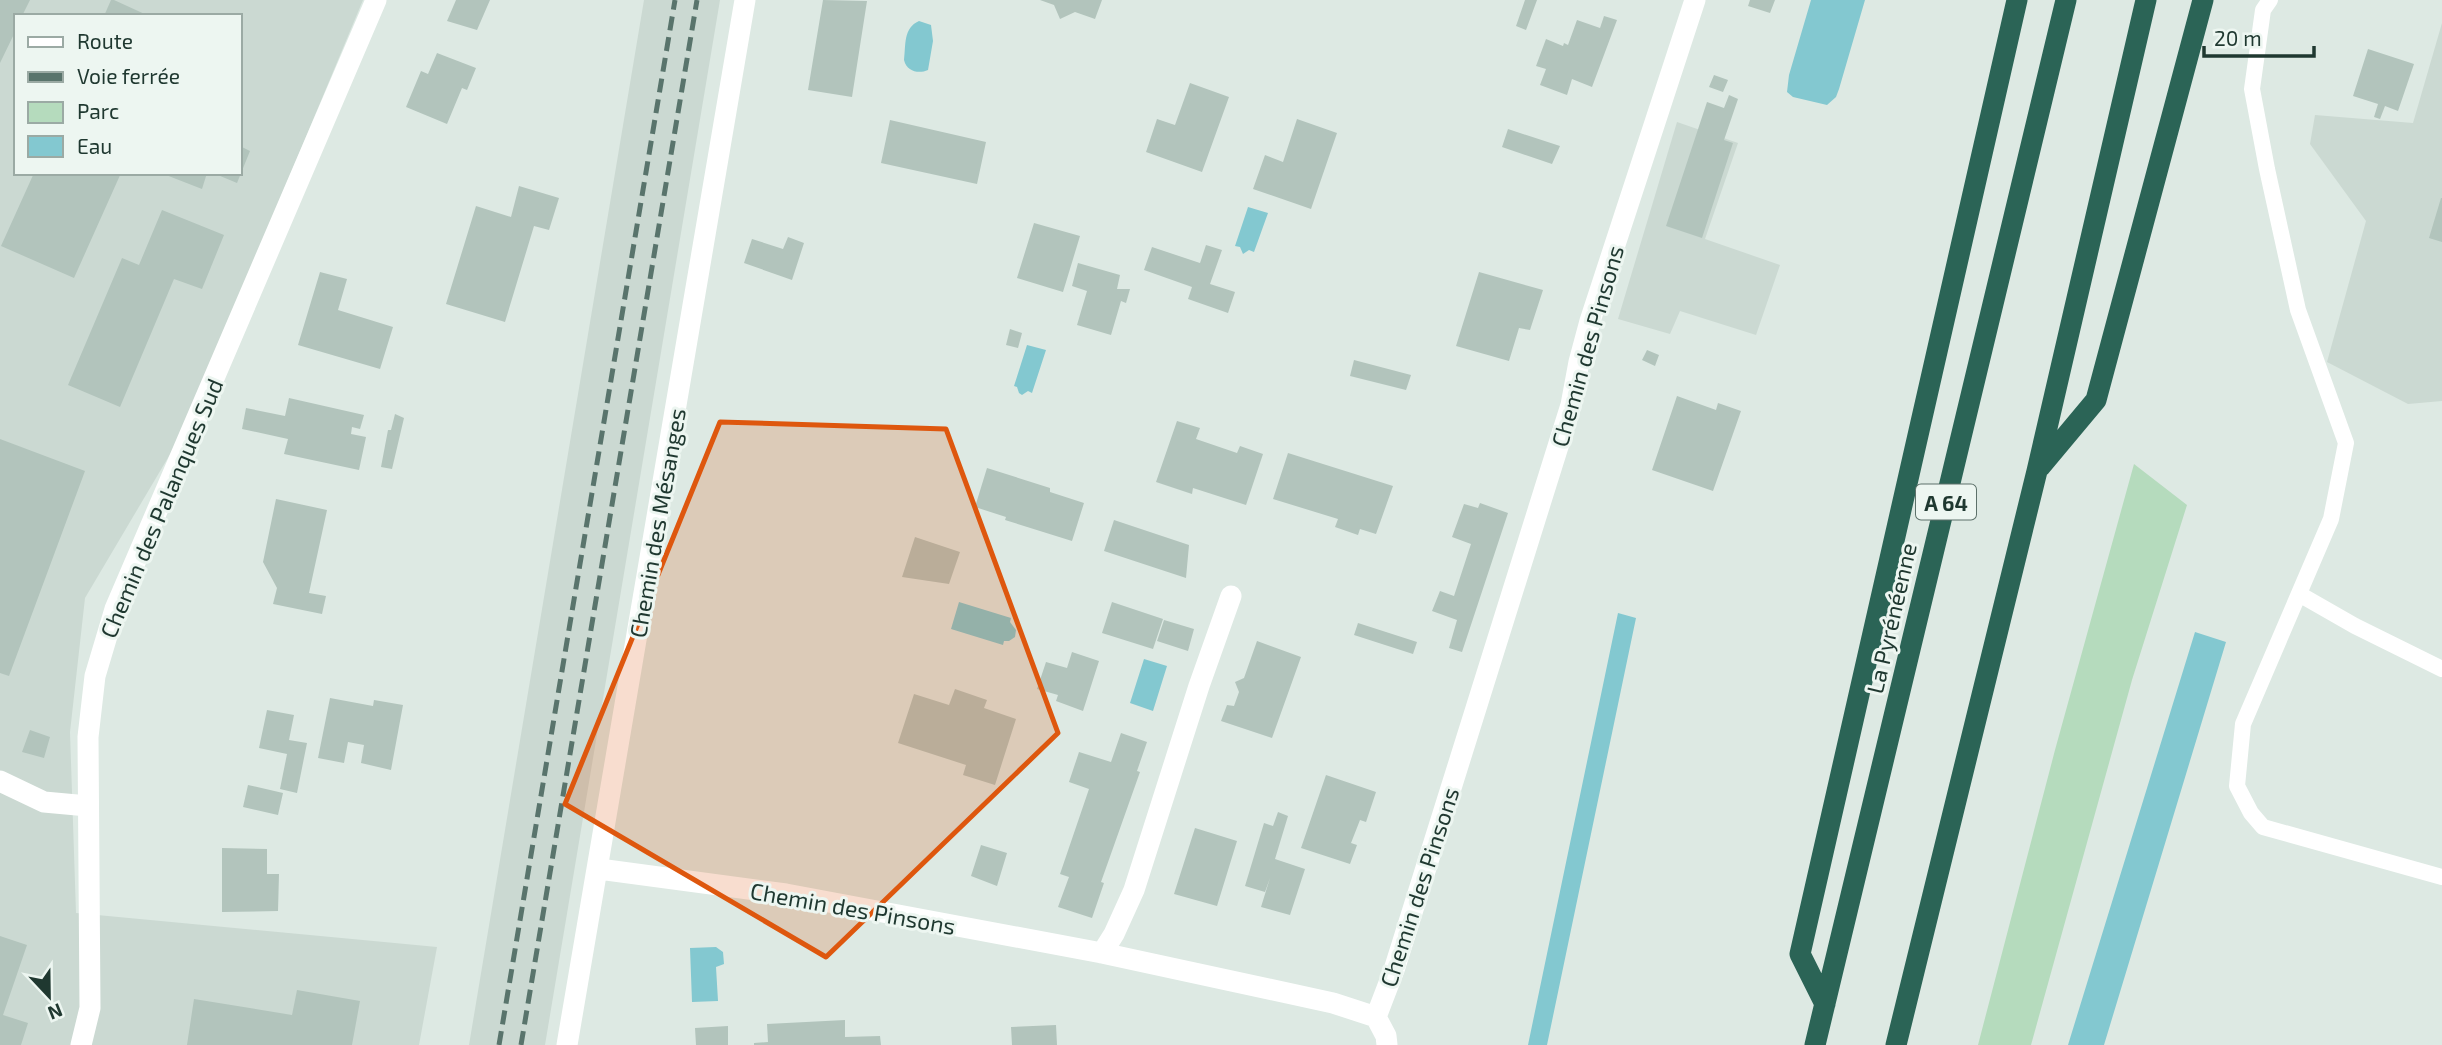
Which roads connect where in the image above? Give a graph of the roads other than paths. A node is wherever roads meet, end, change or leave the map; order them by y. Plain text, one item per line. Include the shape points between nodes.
1 (376, 0) edge
2 (745, 0) edge
3 (1696, 0) edge
4 (2017, 0) edge
5 (2066, 0) edge
6 (2146, 0) edge
7 (2203, 0) edge
8 (2270, 0) edge
9 (2036, 471) junction
10 (2299, 594) junction
11 (1231, 596) dead end
12 (2442, 668) edge
13 (0, 781) edge
14 (88, 806) junction
15 (599, 869) junction
16 (2442, 877) edge
17 (1102, 953) junction
18 (1825, 1004) junction
19 (1376, 1017) junction
20 (81, 1045) edge
21 (567, 1045) edge
22 (1387, 1045) edge
23 (1815, 1045) edge
24 (1896, 1045) edge

1 - 14 street, Chemin des Palanques Sud via 115,609 95,676 88,737
2 - 15 street, Chemin des Mésanges
3 - 19 street, Chemin des Pinsons via 1590,321 1572,405
4 - 18 highway via 1800,954
5 - 18 highway, La Pyrénéenne / A 64
6 - 9 highway
7 - 9 highway via 2096,400
8 - 10 lane via 2263,10 2252,89 2298,310 2346,443 2331,519
9 - 24 highway
10 - 12 lane
10 - 16 lane via 2243,724 2238,786 2251,813 2263,827
11 - 17 street via 1134,890
13 - 14 street via 44,802
14 - 20 street, Chemin des Palanques Sud via 90,1009
15 - 17 street, Chemin des Pinsons via 786,894
15 - 21 street, Chemin des Mésanges
17 - 19 street, Chemin des Pinsons via 1333,1003
18 - 23 highway, La Pyrénéenne / A 64
19 - 22 street

